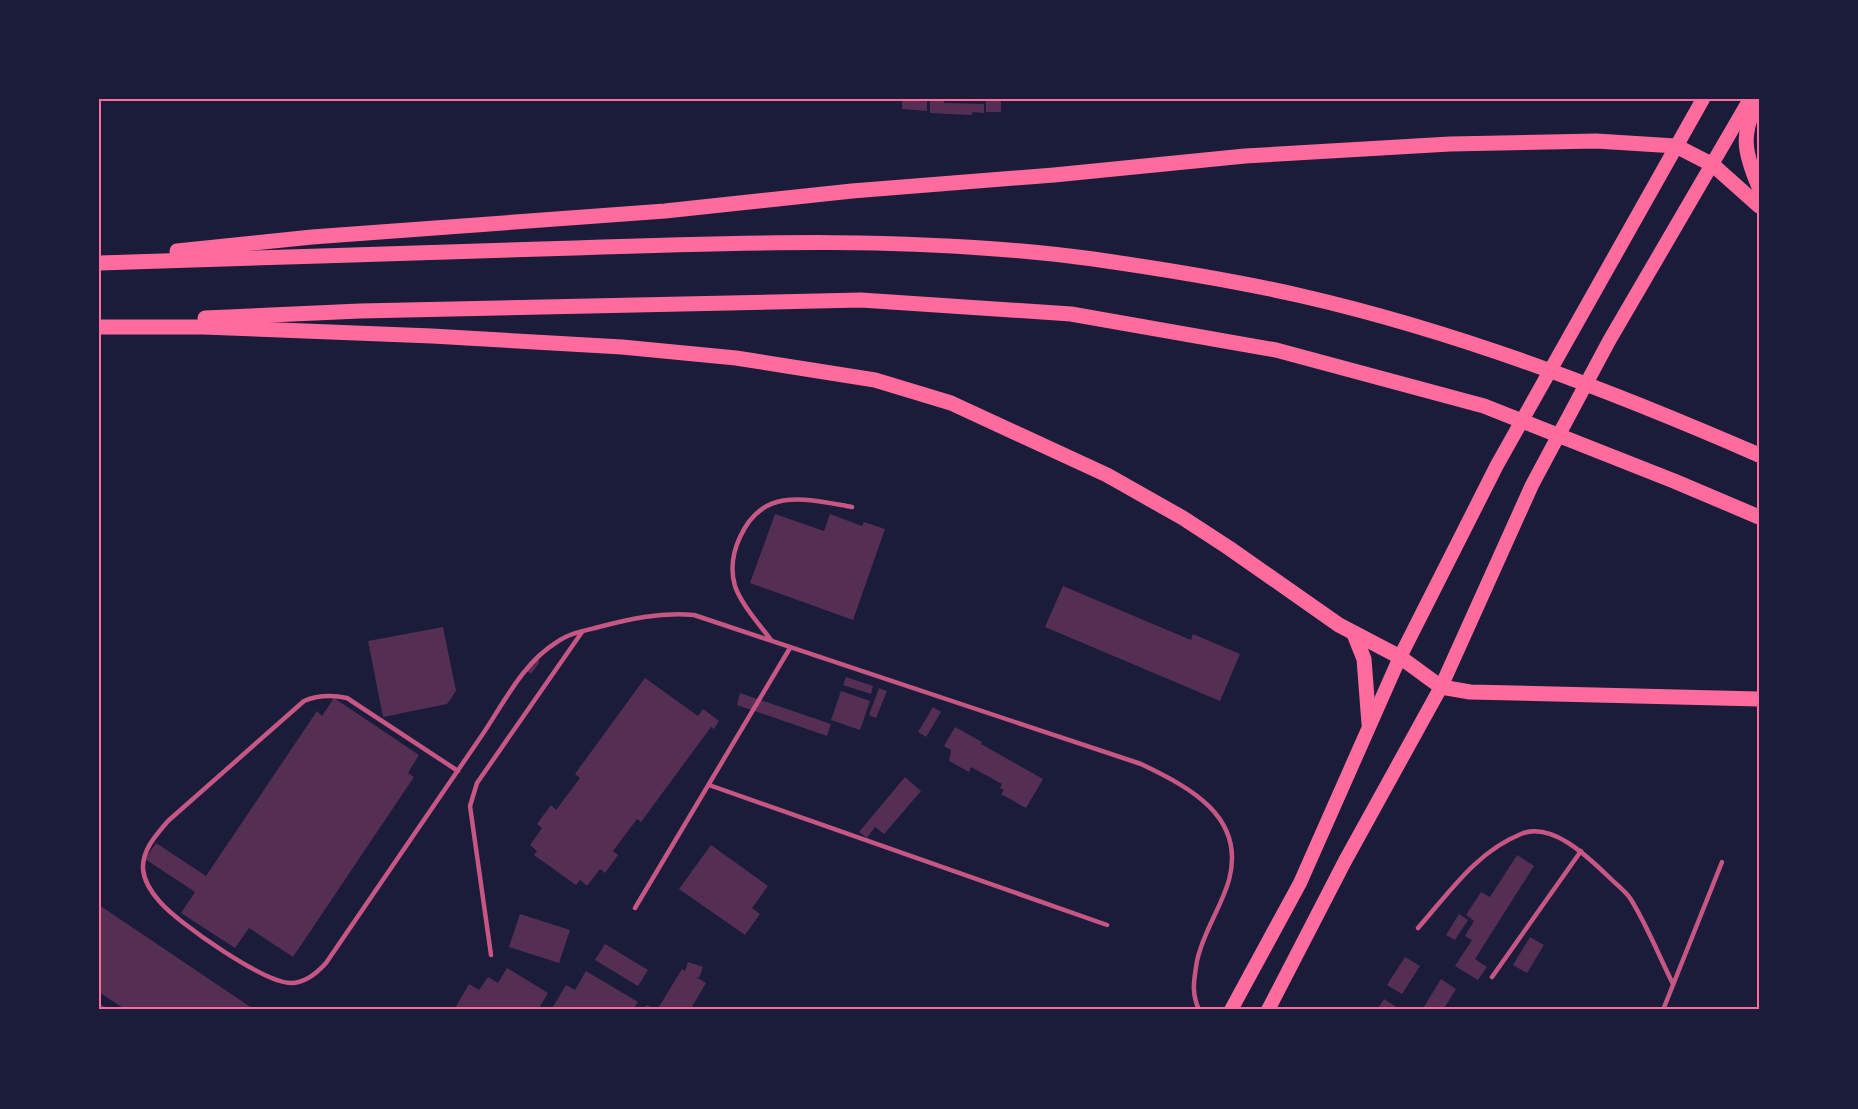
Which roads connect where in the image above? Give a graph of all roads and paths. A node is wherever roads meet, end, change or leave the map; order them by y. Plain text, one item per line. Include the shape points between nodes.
1 (1703, 99) edge
2 (1750, 99) edge
3 (1759, 99) edge
4 (1676, 146) junction
5 (1713, 165) junction
6 (1759, 187) edge
7 (1759, 206) edge
8 (99, 261) edge
9 (99, 325) edge
10 (1759, 455) edge
11 (852, 507) dead end
12 (1759, 518) edge
13 (582, 632) junction
14 (1354, 634) junction
15 (771, 640) junction
16 (790, 648) junction
17 (1400, 657) junction
18 (1441, 687) junction
19 (1759, 699) edge
20 (1369, 724) junction
21 (458, 771) junction
22 (709, 784) junction
23 (1581, 851) junction
24 (1722, 862) dead end
25 (635, 908) dead end
26 (1107, 925) dead end
27 (1418, 928) dead end
28 (491, 955) dead end
29 (1492, 977) dead end
30 (1673, 984) junction
31 (1198, 1010) edge
32 (1231, 1010) edge
33 (1268, 1010) edge
34 (1663, 1010) edge

1 - 4 highway
2 - 5 highway
3 - 6 highway via 1750,115 1744,142
4 - 5 highway
4 - 8 highway via 1596,141 1245,156 665,211 312,237
4 - 17 highway via 1497,465
5 - 7 highway
5 - 18 highway via 1609,341 1532,485
8 - 10 highway via 747,242 983,248 1090,259 1302,296 1425,329 1523,361
9 - 12 highway via 360,311 861,300 1071,314 1276,350 1484,406
9 - 14 highway via 622,347 804,367 875,381 951,403 1107,475 1220,542
11 - 15 lane via 784,499 768,504 750,519 734,548 732,572 739,595
13 - 15 lane via 642,616 672,613 694,615
13 - 21 lane via 557,641 524,671
13 - 28 lane via 473,793 471,806
14 - 17 highway
14 - 20 highway via 1364,659
15 - 16 lane
16 - 22 lane
16 - 31 lane via 1141,764 1193,792 1209,806 1224,826 1233,857 1229,880 1200,951 1193,996
17 - 18 highway
17 - 20 highway
18 - 19 highway via 1470,692
18 - 33 highway
20 - 32 highway via 1300,882
21 - 21 lane via 326,963 303,981 272,980 254,971 161,904 145,879 143,868 150,844 168,821 304,701 319,696 347,698
22 - 25 lane
22 - 26 lane
23 - 27 lane via 1548,834 1522,834 1469,869
23 - 29 lane
23 - 30 lane via 1629,896
24 - 30 lane
30 - 34 lane

